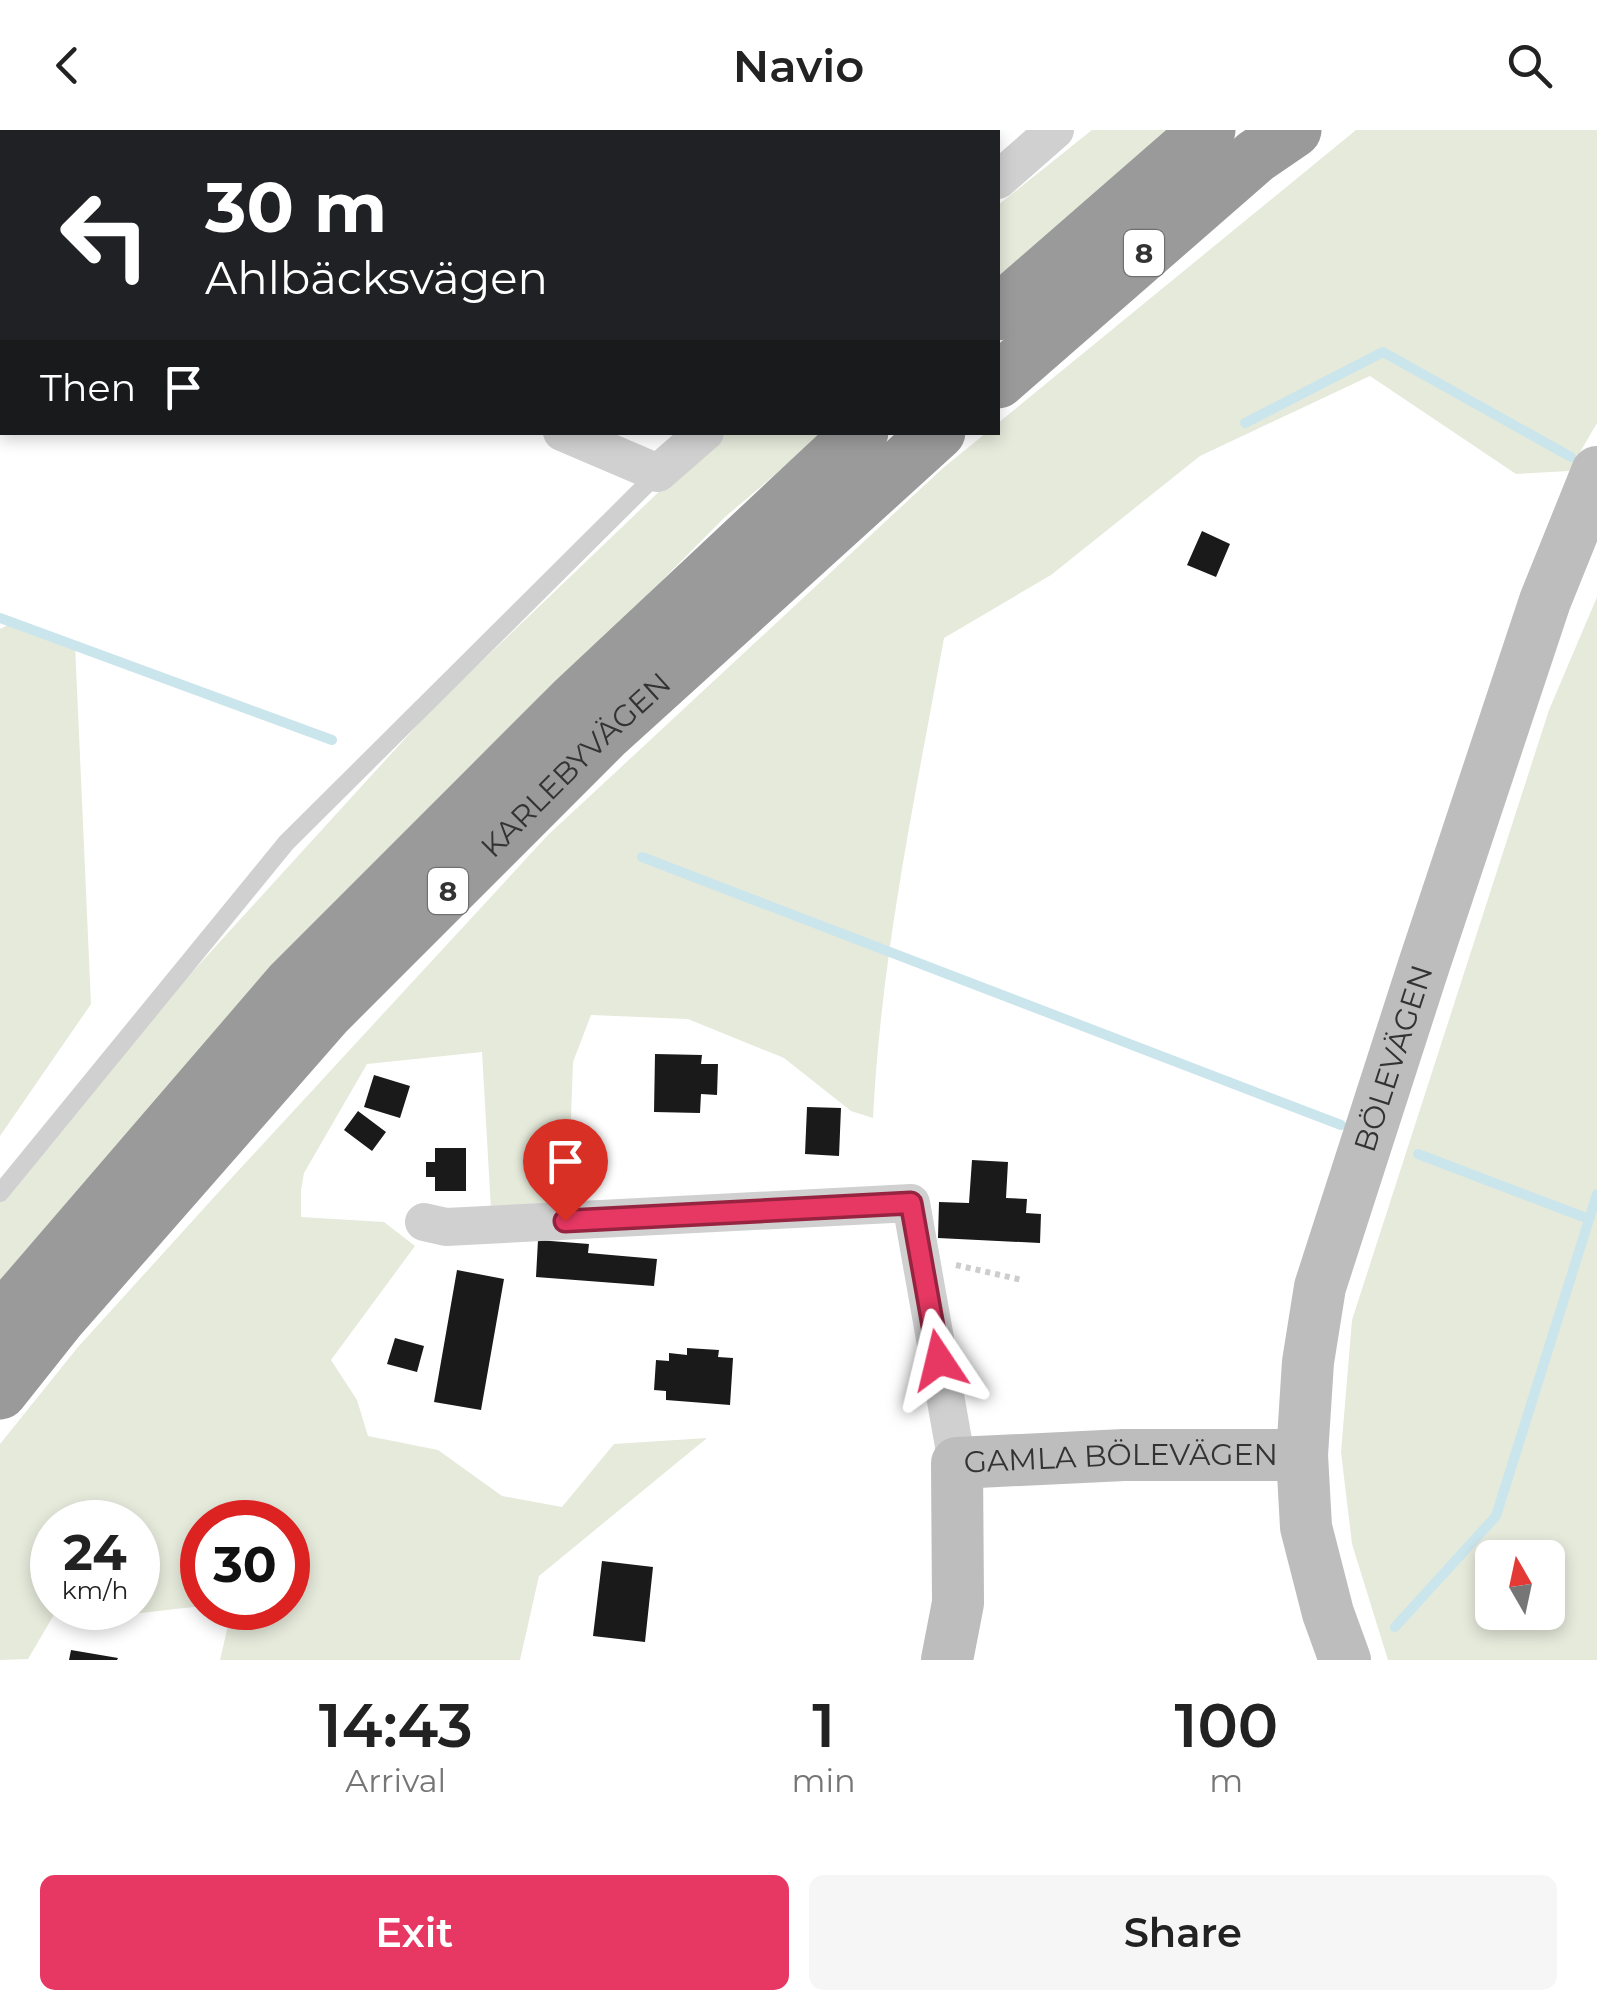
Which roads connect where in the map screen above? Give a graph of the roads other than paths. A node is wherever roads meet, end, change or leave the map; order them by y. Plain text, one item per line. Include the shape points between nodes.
1 (1055, 130) edge
2 (1208, 130) edge
3 (1294, 130) edge
4 (1000, 178) edge
5 (1000, 311) edge
6 (1000, 379) edge
7 (569, 435) edge
8 (702, 435) edge
9 (858, 435) edge
10 (935, 435) edge
11 (1597, 472) edge
12 (658, 474) junction
13 (0, 1192) edge
14 (424, 1222) dead end
15 (0, 1322) edge
16 (0, 1392) edge
17 (1302, 1455) junction
18 (957, 1462) junction
19 (946, 1660) edge
20 (1346, 1660) edge

1 - 4 street
2 - 5 highway, 8
3 - 6 highway, 8
7 - 12 street
8 - 12 street
9 - 15 highway, KARLEBYVÄGEN / 8 via 575,700 291,984
10 - 16 highway, KARLEBYVÄGEN / 8 via 604,735 327,1012
11 - 17 main road, BÖLEVÄGEN via 1545,602 1320,1287
12 - 13 lane via 286,844
14 - 18 street via 446,1228 911,1203
17 - 18 main road, GAMLA BÖLEVÄGEN
17 - 20 main road, BÖLEVÄGEN via 1306,1528
18 - 19 main road, GAMLA BÖLEVÄGEN via 958,1603

